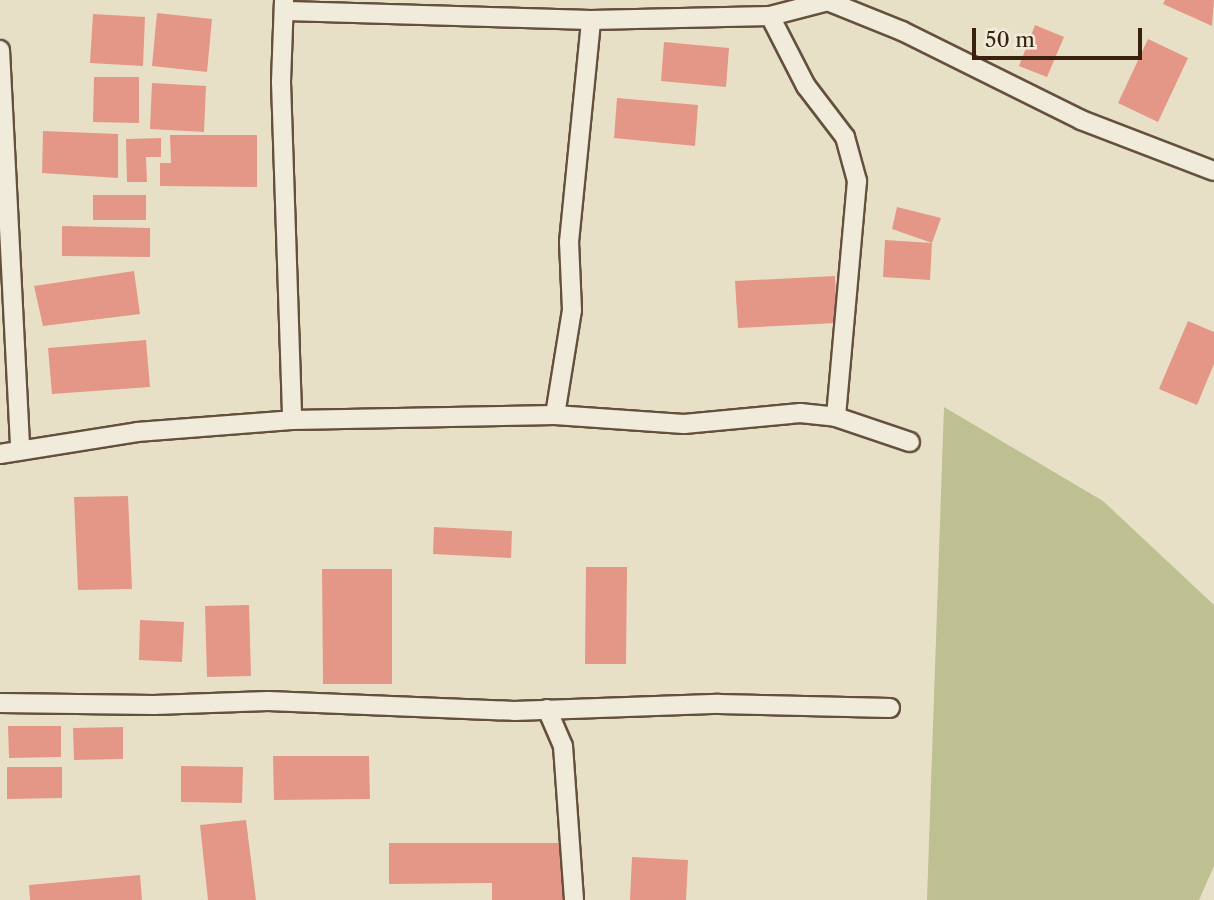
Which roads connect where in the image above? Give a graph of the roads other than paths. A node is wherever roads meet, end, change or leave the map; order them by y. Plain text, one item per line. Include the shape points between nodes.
1 (826, 1) edge
2 (286, 5) edge
3 (770, 16) junction
4 (591, 20) junction
5 (0, 50) edge
6 (1214, 171) edge
7 (555, 415) junction
8 (836, 416) junction
9 (292, 420) junction
10 (910, 442) dead end
11 (20, 450) junction
12 (0, 454) edge
13 (0, 703) edge
14 (890, 708) dead end
15 (547, 709) junction
16 (574, 900) edge

1 - 3 street
1 - 6 street via 902,31 1081,120
2 - 4 street
2 - 9 street via 281,82
3 - 4 street
3 - 8 street via 806,86 845,137 857,181
4 - 7 street via 569,242 572,310
5 - 11 street
7 - 8 street via 656,424 747,415
7 - 9 street
8 - 10 street
9 - 11 street via 137,432
11 - 12 street
13 - 15 street via 268,701
14 - 15 street via 719,704
15 - 16 street via 563,746

